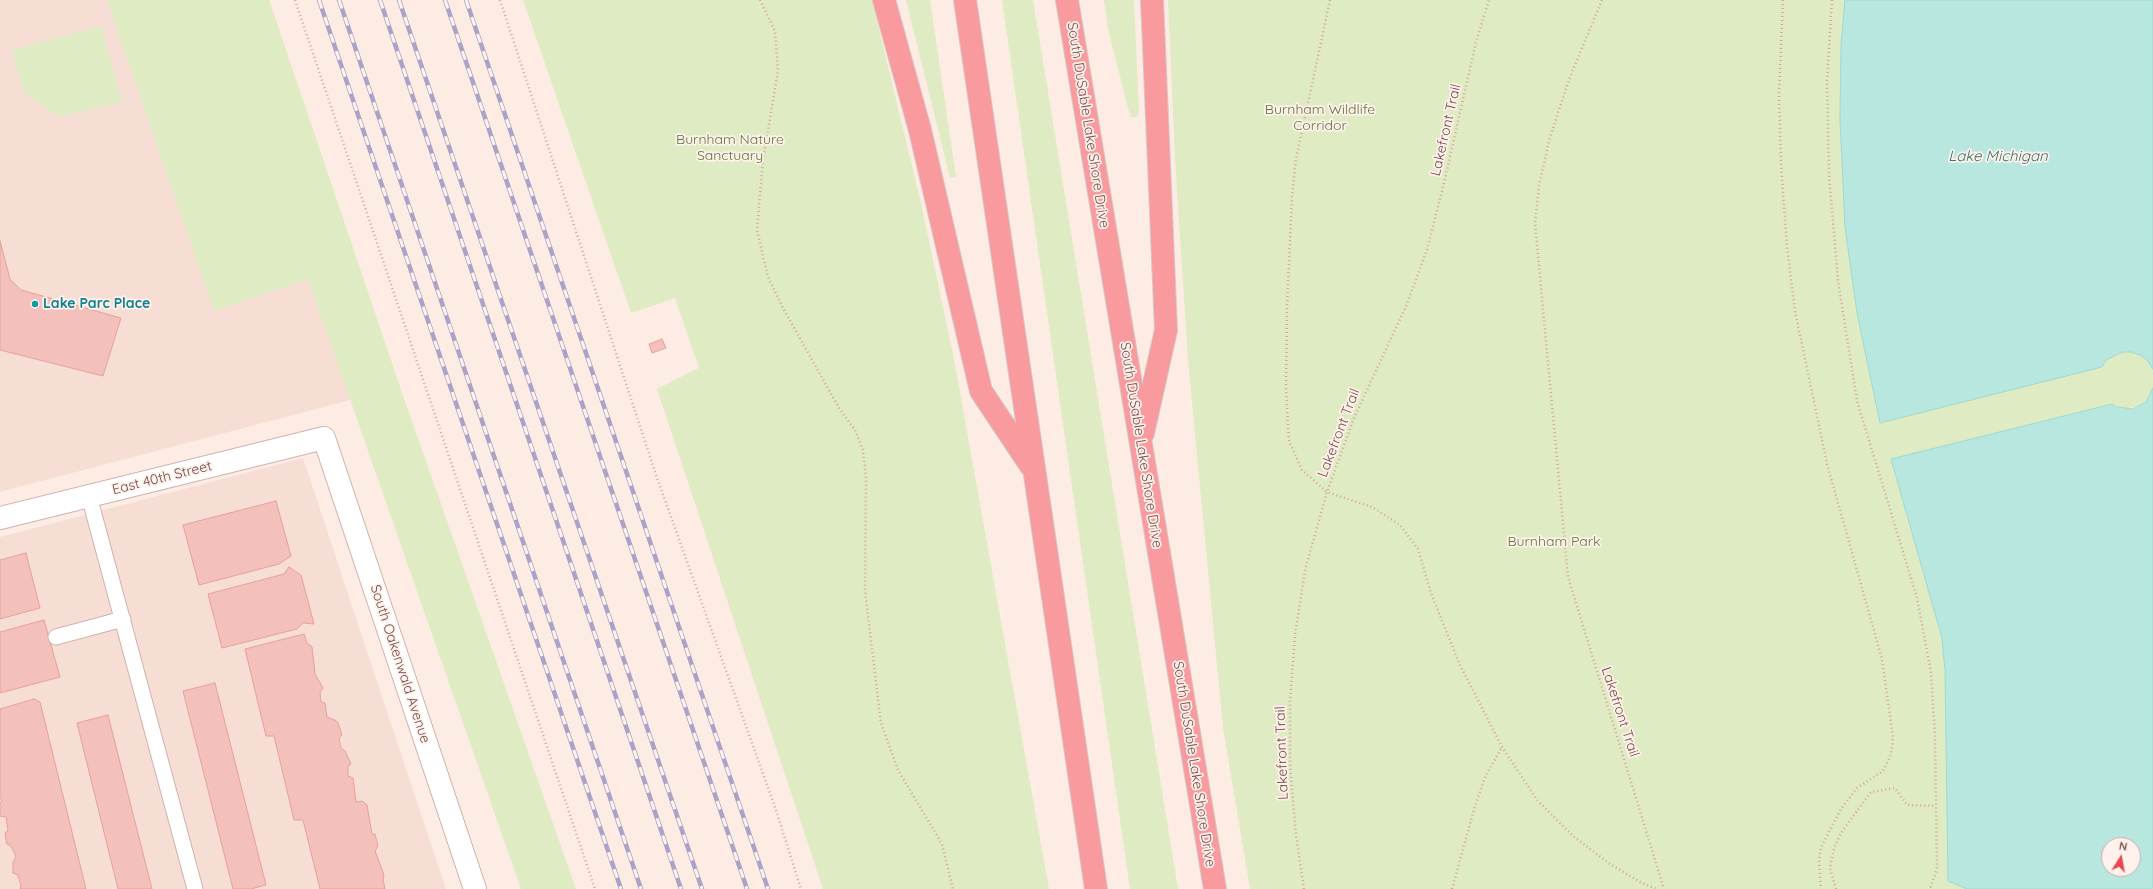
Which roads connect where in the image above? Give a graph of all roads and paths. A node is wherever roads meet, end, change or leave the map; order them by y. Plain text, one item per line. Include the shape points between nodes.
1 (295, 0) edge
2 (500, 0) edge
3 (760, 0) edge
4 (884, 0) edge
5 (965, 0) edge
6 (1067, 0) edge
7 (1152, 0) edge
8 (1330, 0) edge
9 (1490, 0) edge
10 (1602, 0) edge
11 (1783, 0) edge
12 (1832, 0) edge
13 (324, 438) joint
14 (1141, 444) junction
15 (1035, 471) junction
16 (1327, 492) junction
17 (89, 496) junction
18 (0, 518) edge
19 (122, 619) junction
20 (56, 638) dead end
21 (1502, 747) junction
22 (1936, 806) junction
23 (195, 889) edge
24 (475, 889) edge
25 (595, 889) edge
26 (801, 889) edge
27 (953, 889) edge
28 (1096, 889) edge
29 (1215, 889) edge
30 (1304, 889) edge
31 (1452, 889) edge
32 (1656, 889) edge
33 (1664, 889) edge
34 (1821, 889) edge
35 (1836, 889) edge
36 (1930, 889) edge

1 - 25 path
2 - 26 path via 656,475 776,810
3 - 27 path via 775,31 778,71 763,160 757,230 768,277 838,408 855,430 863,450 866,476 865,591 881,723 898,770 942,844
4 - 15 highway via 920,130 981,391
5 - 15 highway
6 - 14 highway, South DuSable Lake Shore Drive
7 - 14 highway via 1166,330
8 - 16 path via 1296,158 1287,301 1286,389 1289,440 1302,470
9 - 16 path, Lakefront Trail via 1476,42 1427,250 1407,304 1354,418
10 - 33 path, Lakefront Trail via 1570,77 1550,137 1539,186 1536,223 1568,577
11 - 34 path via 1779,94 1781,163 1795,311 1827,464 1882,658 1893,737 1890,755 1883,771 1857,788 1841,809 1821,847
12 - 22 path via 1827,81 1829,167 1838,281 1857,401 1917,598 1931,672
13 - 17 street, East 40th Street
13 - 24 street, South Oakenwald Avenue
14 - 29 highway, South DuSable Lake Shore Drive
15 - 28 highway
16 - 21 path via 1372,507 1400,524 1418,549 1431,593 1459,663
16 - 30 path, Lakefront Trail via 1305,570 1295,635 1290,701 1290,765
17 - 18 street, East 40th Street
17 - 19 lane
19 - 20 lane
19 - 23 lane
21 - 31 path via 1486,775
21 - 32 path via 1537,800 1573,836 1607,862
22 - 35 path via 1907,805 1895,788 1871,792 1841,833 1834,848 1830,868
22 - 36 path via 1937,869

